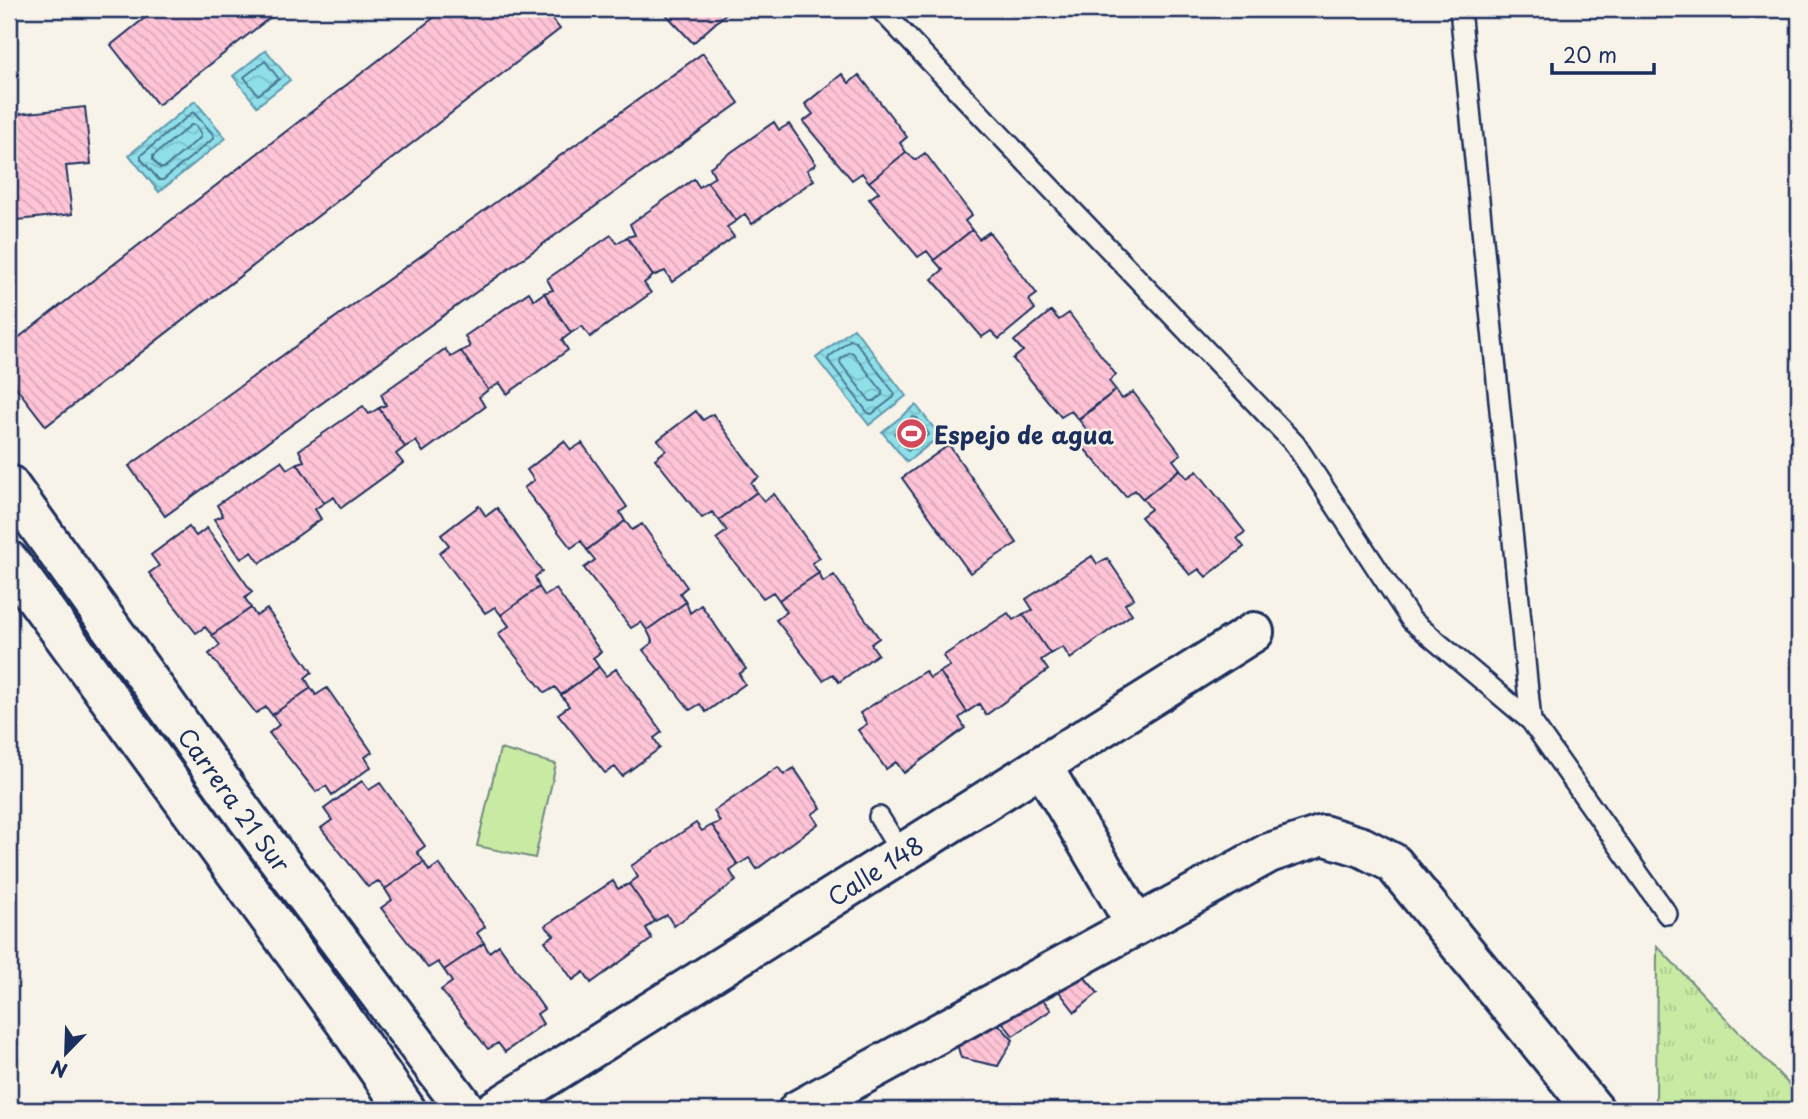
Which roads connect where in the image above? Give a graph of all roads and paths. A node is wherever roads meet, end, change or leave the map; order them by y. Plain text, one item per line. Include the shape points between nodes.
1 (880, 9) edge
2 (1460, 9) edge
3 (9, 485) edge
4 (9, 561) edge
5 (1254, 632) dead end
6 (1531, 721) junction
7 (1042, 766) junction
8 (880, 817) dead end
9 (902, 854) junction
10 (1667, 914) dead end
11 (1136, 925) junction
12 (376, 990) junction
13 (343, 1019) junction
14 (406, 1110) edge
15 (466, 1110) edge
16 (494, 1110) edge
17 (799, 1110) edge
18 (1594, 1110) edge

1 - 6 lane via 1295,444 1410,620
2 - 6 lane
3 - 12 street, Carrera 21 Sur
4 - 13 street, Carrera 21 Sur
5 - 7 street, Calle 148
6 - 10 lane
7 - 9 street, Calle 148
7 - 11 street
8 - 9 lane
9 - 16 street, Calle 148
11 - 17 street
11 - 18 street via 1269,853 1323,835 1362,847 1393,863
12 - 13 street
12 - 15 street, Carrera 21 Sur
13 - 14 street, Carrera 21 Sur

